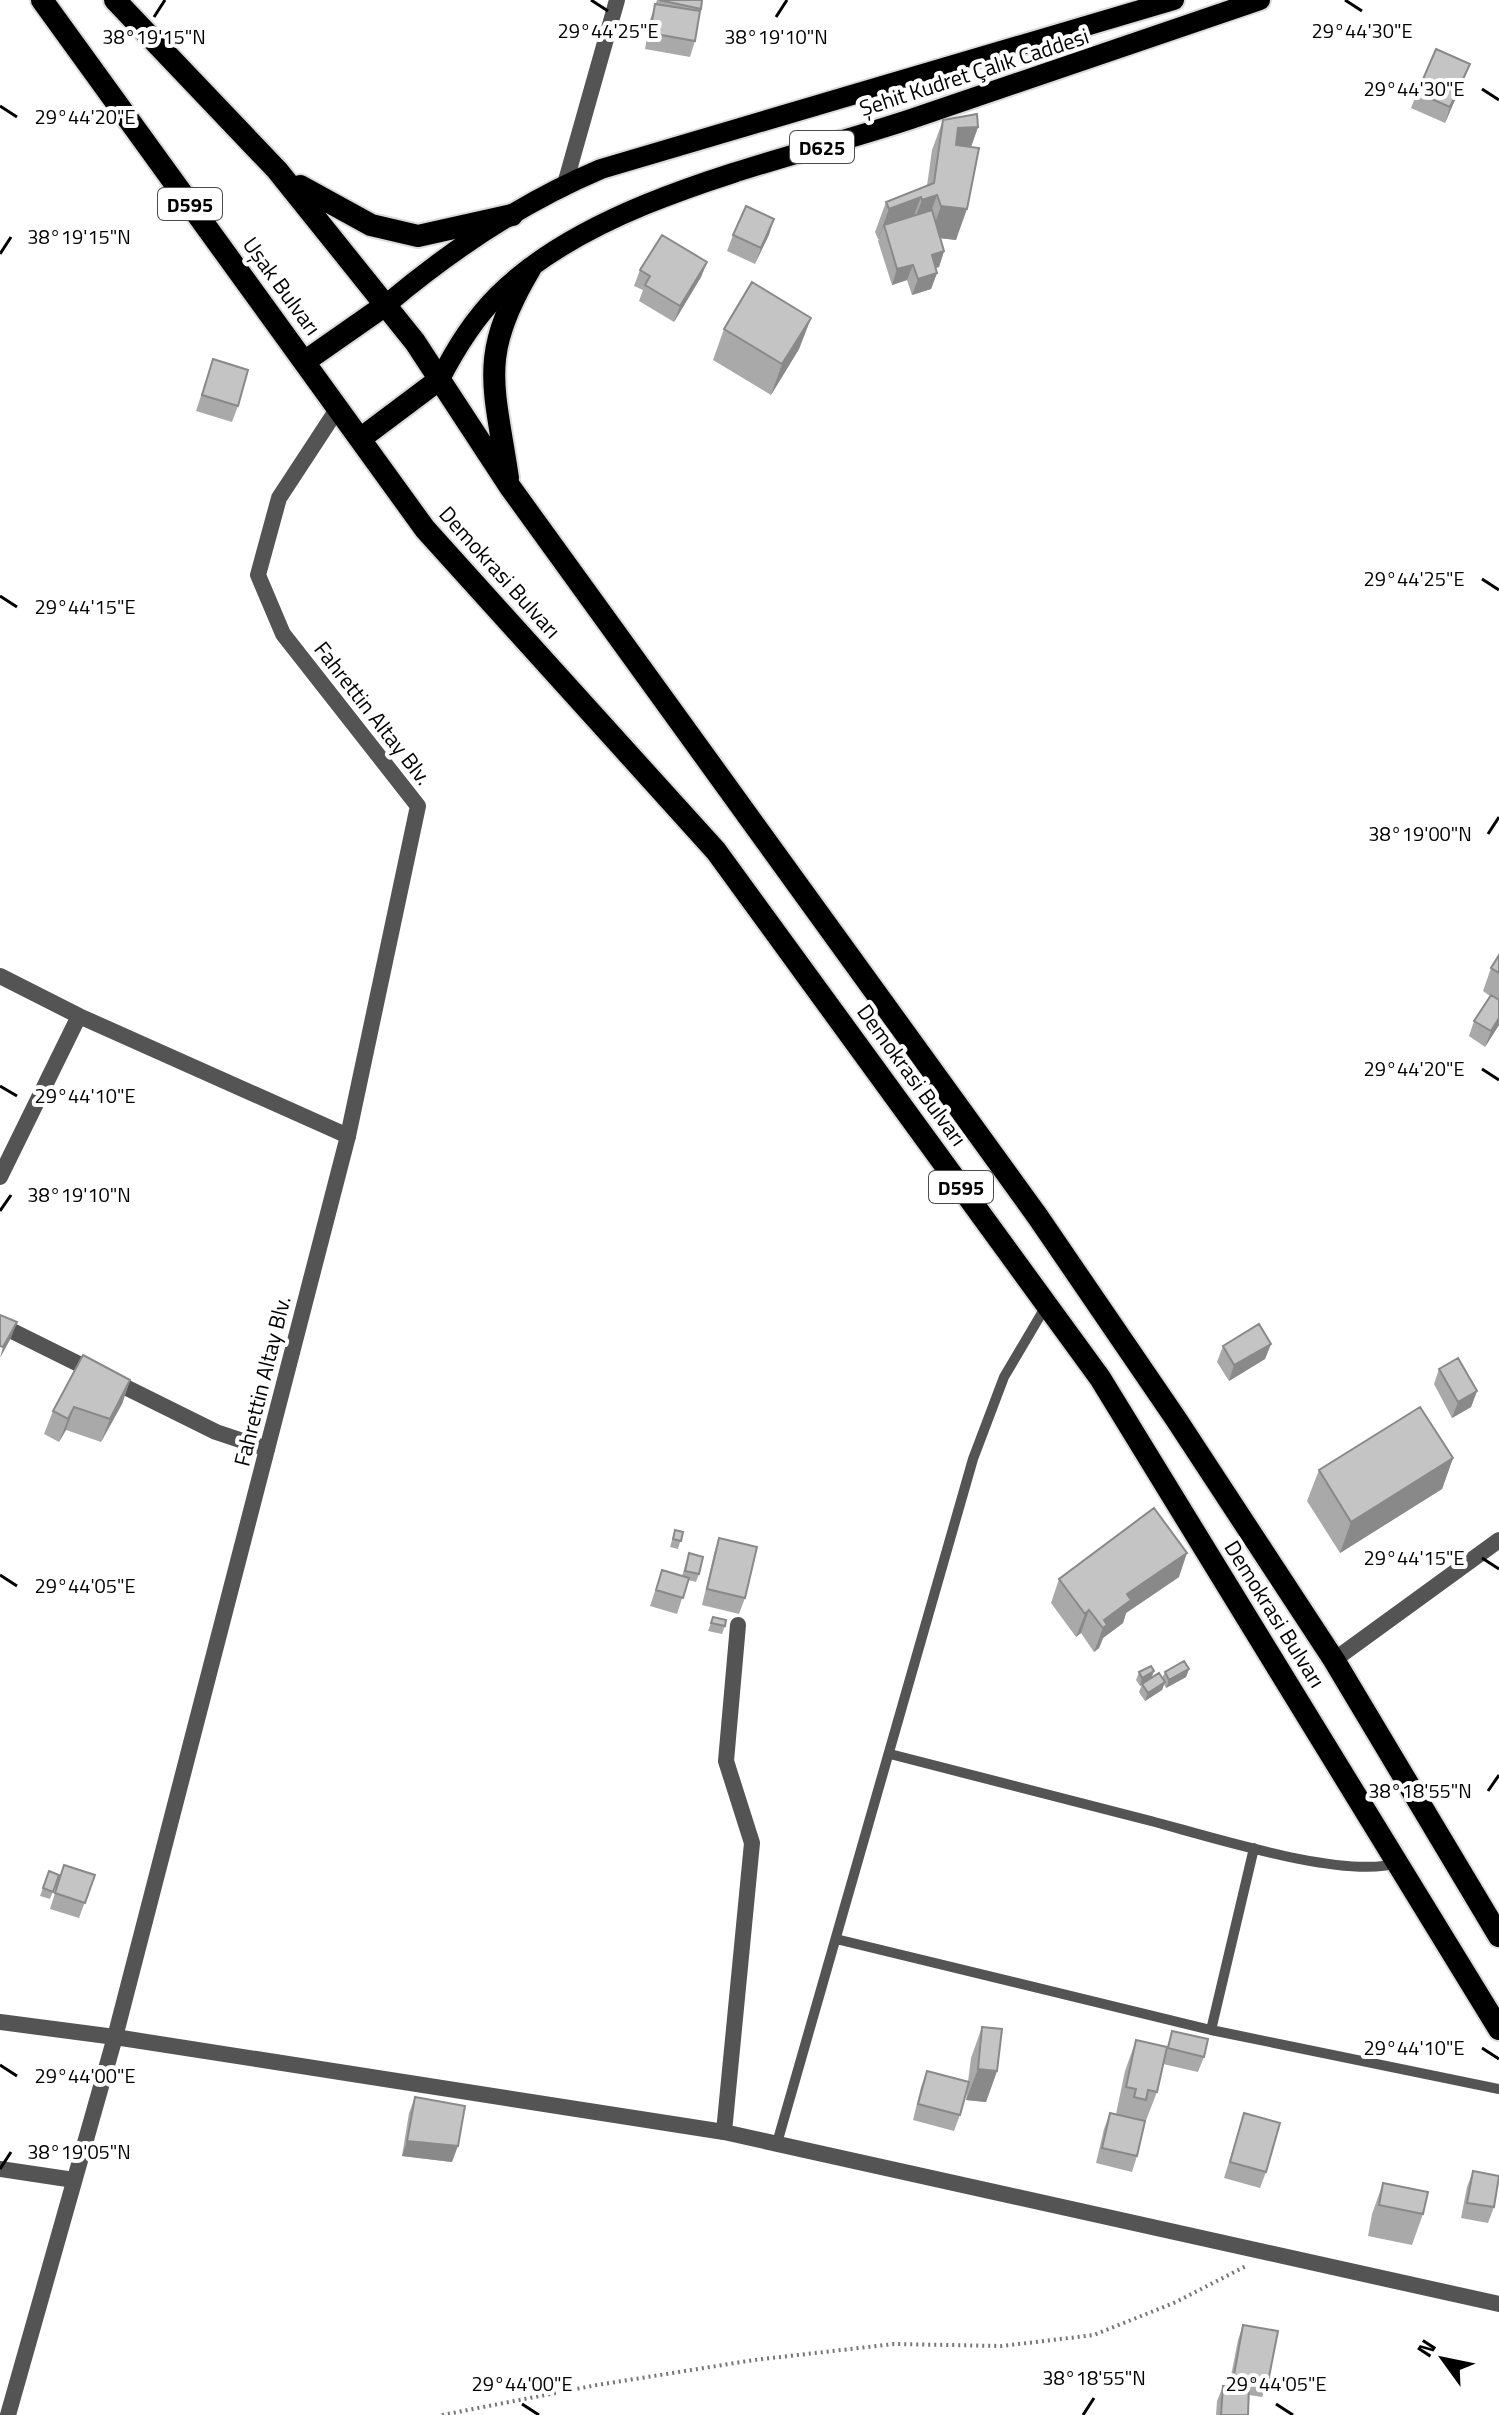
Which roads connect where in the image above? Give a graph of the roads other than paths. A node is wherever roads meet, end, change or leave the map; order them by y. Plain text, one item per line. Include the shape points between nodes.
1 (42, 0) edge
2 (115, 0) edge
3 (617, 0) edge
4 (1174, 0) edge
5 (1260, 0) edge
6 (277, 170) junction
7 (565, 184) junction
8 (512, 215) junction
9 (530, 269) junction
10 (387, 304) junction
11 (304, 362) junction
12 (440, 379) junction
13 (338, 408) junction
14 (360, 439) junction
15 (510, 487) junction
16 (0, 976) edge
17 (79, 1016) junction
18 (348, 1136) junction
19 (1, 1172) edge
20 (1047, 1304) junction
21 (0, 1325) edge
22 (267, 1449) junction
23 (1499, 1540) edge
24 (738, 1625) dead end
25 (1334, 1660) junction
26 (890, 1754) junction
27 (1254, 1848) junction
28 (1397, 1863) junction
29 (1499, 1936) edge
30 (836, 1939) junction
31 (0, 2022) edge
32 (1499, 2029) edge
33 (1211, 2030) junction
34 (115, 2037) junction
35 (1499, 2089) edge
36 (724, 2132) junction
37 (777, 2143) junction
38 (0, 2169) edge
39 (74, 2180) junction
40 (1499, 2304) edge
41 (8, 2415) edge

1 - 11 highway, Uşak Bulvarı / D595
2 - 6 highway, D595
3 - 7 street
4 - 7 main road, Şehit Kudret Çalık Caddesi / D625 via 629,160
5 - 9 main road, Şehit Kudret Çalık Caddesi / D625 via 651,203
6 - 8 highway via 342,213 395,233 432,234
6 - 10 highway, D595
7 - 8 main road, Şehit Kudret Çalık Caddesi / D625
8 - 10 main road, Şehit Kudret Çalık Caddesi / D625 via 458,247
9 - 12 main road, Şehit Kudret Çalık Caddesi / D625 via 479,315
9 - 15 highway via 509,305 495,346 493,393
10 - 11 highway
10 - 12 highway, Demokrasi Bulvarı / D595
11 - 13 highway, Uşak Bulvarı / D595
12 - 14 highway
12 - 15 highway, Demokrasi Bulvarı / D595
13 - 14 highway, Demokrasi Bulvarı / D595
13 - 18 street, Fahrettin Altay Blv. via 279,498 258,575 283,634 418,806
14 - 20 highway, Demokrasi Bulvarı / D595 via 425,529 716,851
15 - 25 highway, Demokrasi Bulvarı / D595 via 1038,1217
16 - 17 street
17 - 18 street
17 - 19 street
18 - 22 street, Fahrettin Altay Blv.
20 - 26 lane via 987,1417
20 - 28 highway, Demokrasi Bulvarı / D595 via 1100,1378
21 - 22 street via 216,1432
22 - 34 street, Fahrettin Altay Blv.
23 - 25 street
24 - 36 street via 726,1761 752,1843
25 - 29 highway, Demokrasi Bulvarı / D595
26 - 27 lane
26 - 30 lane
27 - 28 lane via 1356,1868
27 - 33 lane
28 - 32 highway, Demokrasi Bulvarı / D595
30 - 33 lane
30 - 37 lane
31 - 34 street
33 - 35 lane
34 - 36 street
34 - 39 street, Fahrettin Altay Blv.
36 - 37 street
37 - 40 street
38 - 39 street
39 - 41 street, Fahrettin Altay Blv.

